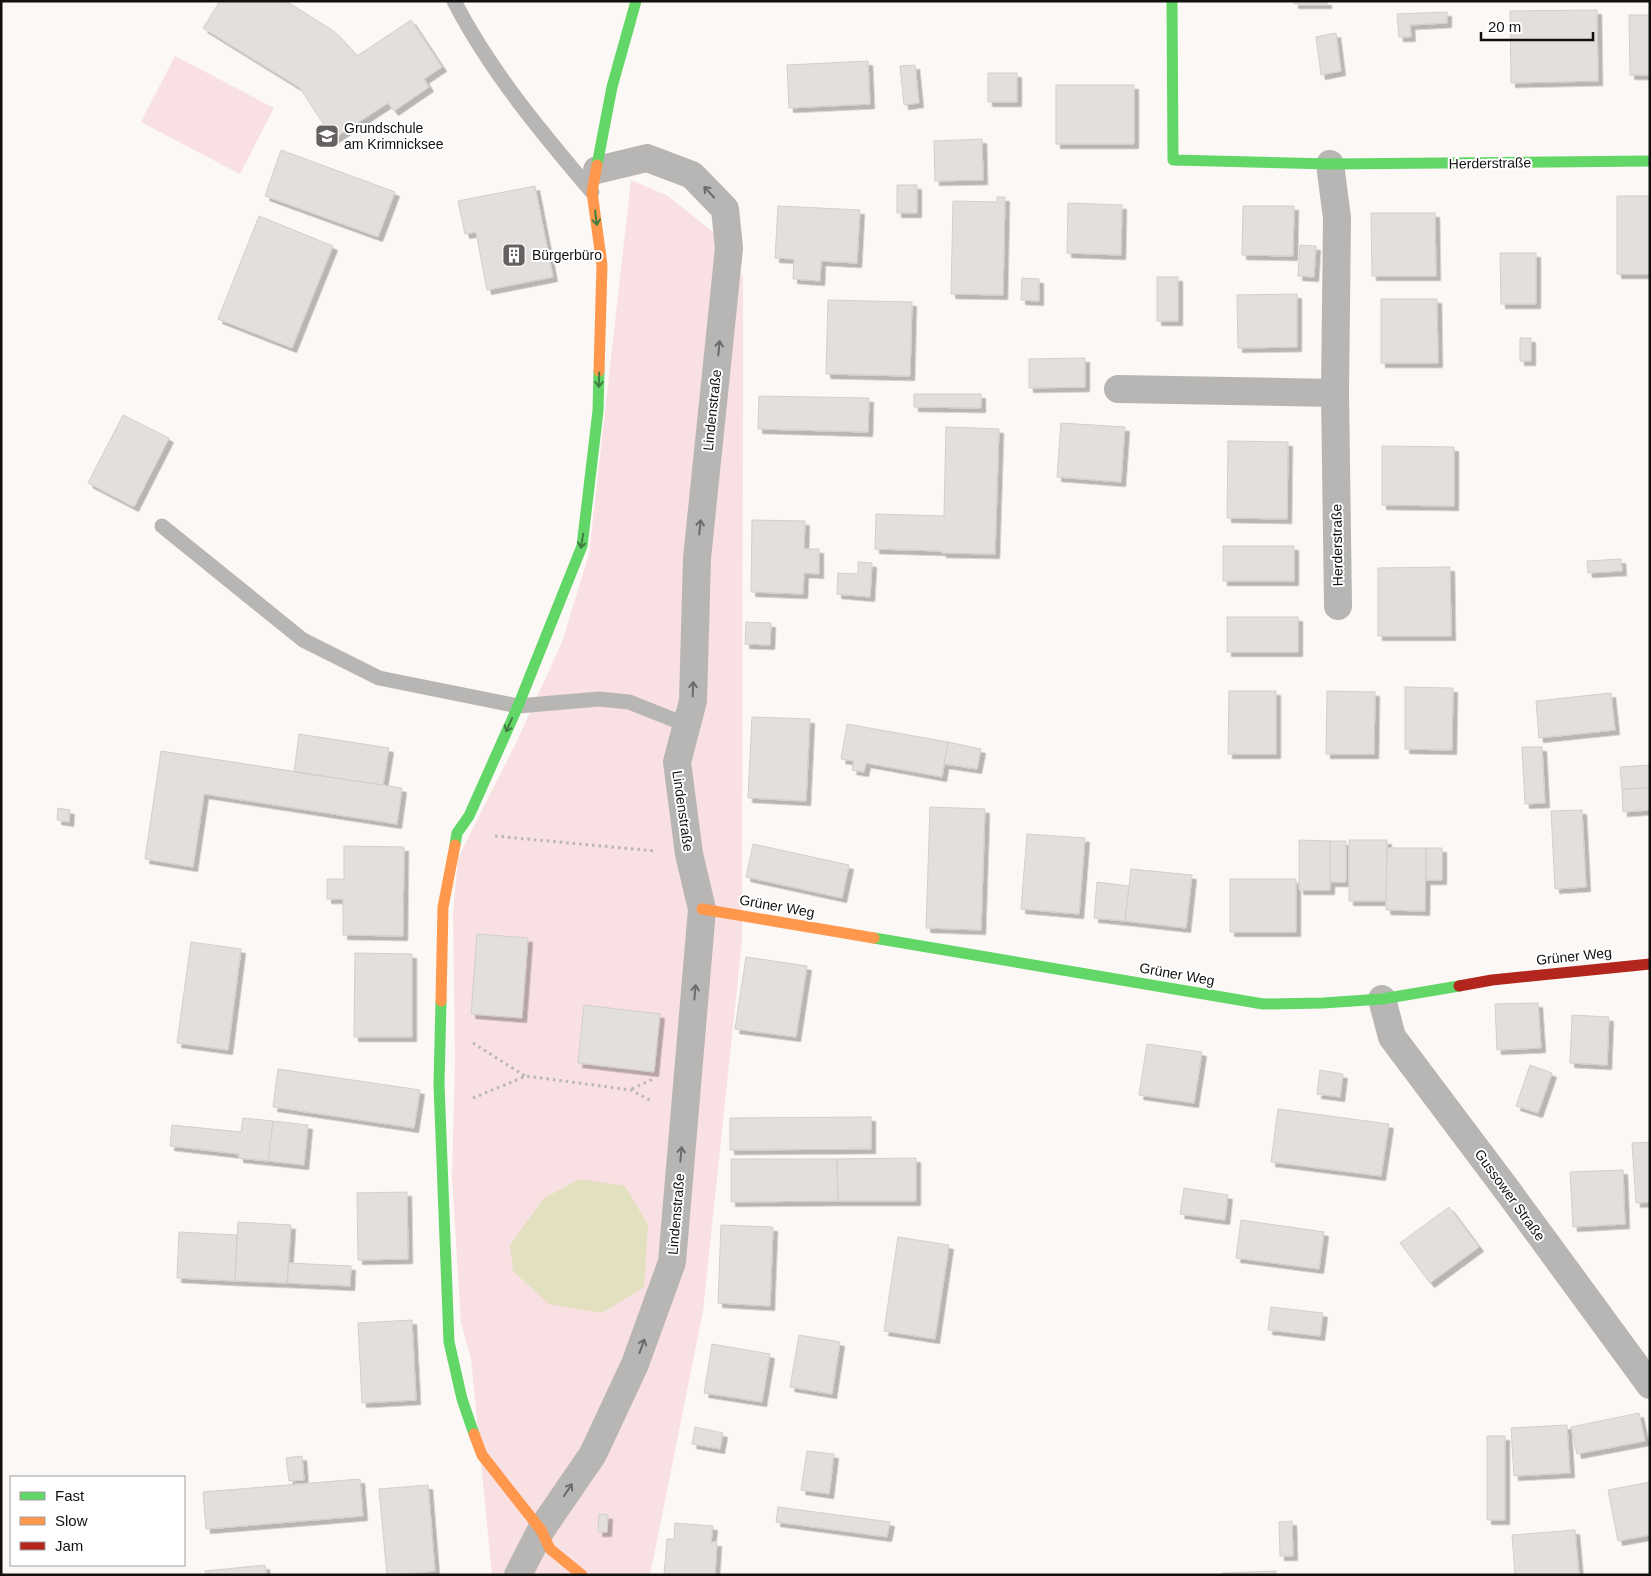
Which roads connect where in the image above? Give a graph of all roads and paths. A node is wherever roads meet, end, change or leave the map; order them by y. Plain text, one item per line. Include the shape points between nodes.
1 (454, 1) edge
2 (636, 1) edge
3 (1172, 1) edge
4 (1650, 161) edge
5 (1330, 164) junction
6 (595, 181) junction
7 (1118, 390) dead end
8 (1335, 393) junction
9 (162, 526) dead end
10 (1338, 606) dead end
11 (518, 706) junction
12 (687, 725) junction
13 (456, 833) junction
14 (689, 854) junction
15 (702, 909) junction
16 (1650, 964) edge
17 (1382, 999) junction
18 (440, 1023) junction
19 (526, 1076) junction
20 (440, 1112) junction
21 (684, 1120) junction
22 (1650, 1385) edge
23 (541, 1530) junction
24 (518, 1575) edge
25 (582, 1575) edge

1 - 6 lane via 492,65 551,144
2 - 6 street via 612,87
3 - 5 street, Herderstraße via 1173,160
4 - 5 street, Herderstraße
5 - 8 street, Herderstraße via 1337,218
6 -> 11 street via 602,265 598,411 582,546
12 -> 6 street, Lindenstraße via 693,701 697,558 729,248 725,209 692,175 647,158
7 - 8 street
8 - 10 street, Herderstraße
9 - 11 lane via 304,640 379,678
11 - 12 lane via 599,699 622,701
11 -> 13 street via 469,816
12 - 14 street, Lindenstraße via 677,762
13 - 14 path
13 - 18 street via 443,907
14 - 15 street, Lindenstraße
15 - 17 street, Grüner Weg via 1263,1004
21 -> 15 street, Lindenstraße
16 - 17 street, Grüner Weg via 1492,980
17 - 22 street, Gussower Straße via 1392,1037
18 - 19 path
18 - 20 street
19 - 20 path
19 - 21 path via 631,1090
20 - 23 street via 448,1342 462,1399 482,1455
23 -> 21 street, Lindenstraße via 593,1454 635,1364 672,1262
23 - 24 street, Lindenstraße
23 - 25 street via 550,1549

